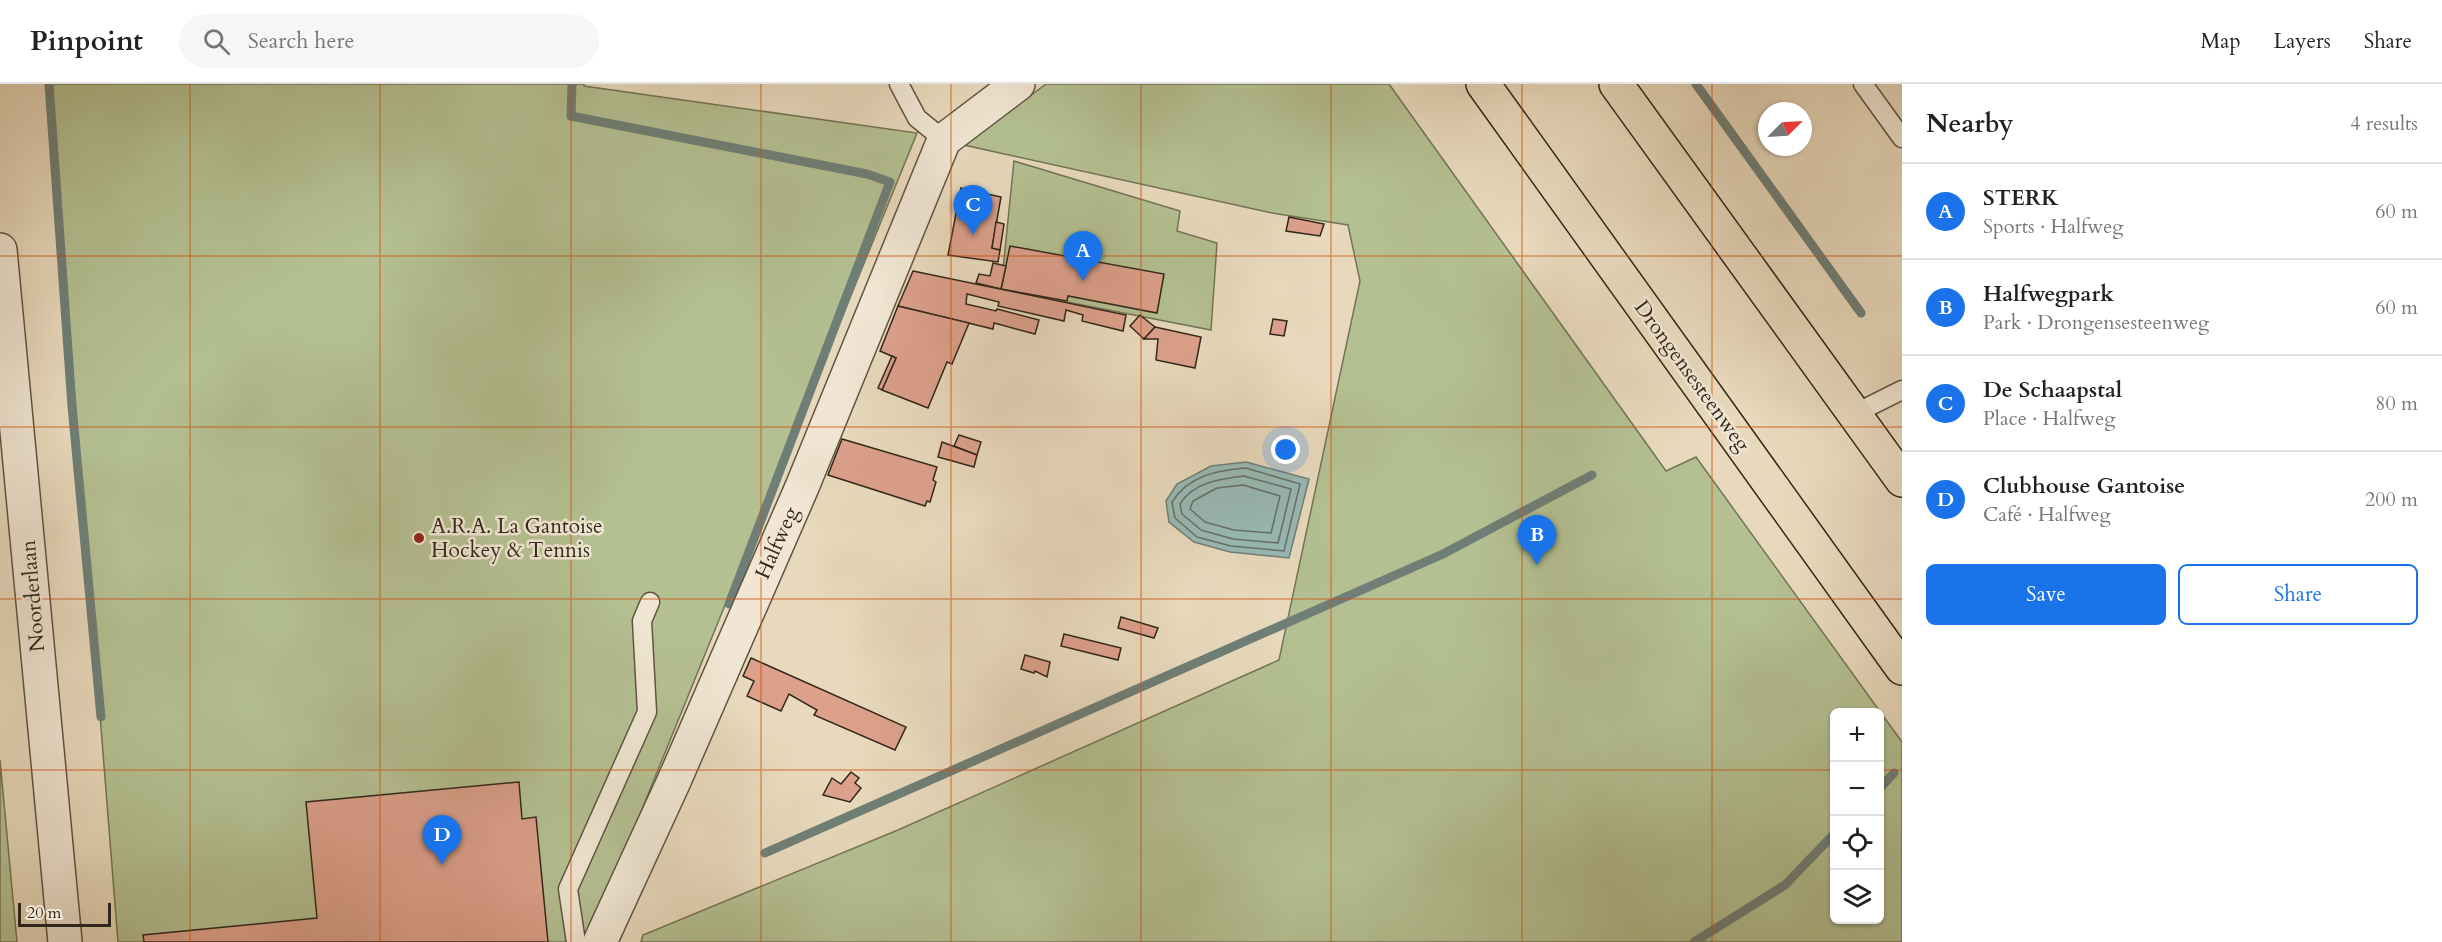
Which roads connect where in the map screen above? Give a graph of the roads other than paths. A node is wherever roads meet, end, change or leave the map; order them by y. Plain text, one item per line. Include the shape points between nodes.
1 (899, 84) edge
2 (1018, 84) edge
3 (1483, 84) edge
4 (1616, 84) edge
5 (1863, 84) edge
6 (1902, 138) edge
7 (944, 140) junction
8 (0, 250) edge
9 (1902, 390) edge
10 (1854, 414) junction
11 (1902, 480) edge
12 (650, 602) dead end
13 (1902, 668) edge
14 (65, 942) edge
15 (576, 942) edge
16 (600, 942) edge

1 - 7 lane via 917,118
2 - 7 street
3 - 13 highway, Drongensesteenweg
4 - 10 highway
5 - 6 lane
7 - 16 street, Halfweg via 802,487
8 - 14 street, Noorderlaan
9 - 10 lane
10 - 11 highway
12 - 15 lane via 642,621 647,712 568,889

